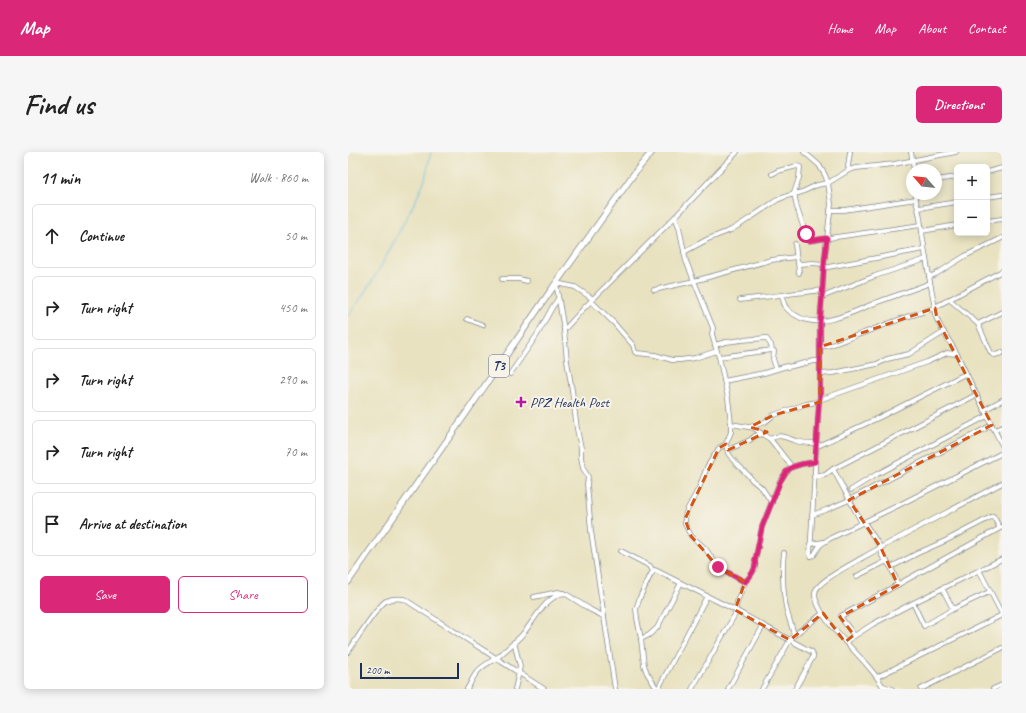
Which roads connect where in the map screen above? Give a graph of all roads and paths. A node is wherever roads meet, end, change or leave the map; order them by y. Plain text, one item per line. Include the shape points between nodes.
1 (652, 152) edge
2 (737, 152) edge
3 (804, 152) edge
4 (850, 152) edge
5 (911, 152) edge
6 (956, 152) edge
7 (912, 161) junction
8 (913, 164) edge
9 (1002, 168) edge
10 (849, 170) junction
11 (990, 171) edge
12 (772, 174) dead end
13 (954, 177) edge
14 (942, 179) edge
15 (828, 183) junction
16 (794, 193) junction
17 (1002, 195) edge
18 (990, 197) edge
19 (906, 198) edge
20 (917, 200) edge
21 (954, 202) edge
22 (919, 208) junction
23 (830, 210) junction
24 (675, 217) junction
25 (1002, 219) edge
26 (990, 221) edge
27 (921, 225) junction
28 (954, 226) edge
29 (922, 232) junction
30 (827, 238) junction
31 (1002, 238) edge
32 (795, 244) dead end
33 (924, 249) junction
34 (684, 252) junction
35 (796, 256) junction
36 (926, 259) junction
37 (798, 263) junction
38 (824, 266) junction
39 (1002, 271) edge
40 (799, 273) dead end
41 (929, 277) junction
42 (502, 279) dead end
43 (527, 281) dead end
44 (694, 281) junction
45 (556, 283) junction
46 (930, 283) junction
47 (654, 290) dead end
48 (823, 290) junction
49 (782, 295) junction
50 (822, 297) junction
51 (558, 299) junction
52 (949, 299) junction
53 (592, 300) junction
54 (740, 300) dead end
55 (935, 308) junction
56 (1002, 312) edge
57 (467, 319) dead end
58 (820, 322) junction
59 (978, 324) junction
60 (483, 325) dead end
61 (564, 330) junction
62 (944, 332) junction
63 (715, 345) junction
64 (820, 347) junction
65 (772, 350) junction
66 (717, 351) junction
67 (1002, 353) edge
68 (956, 354) junction
69 (719, 357) junction
70 (820, 361) junction
71 (776, 368) junction
72 (510, 374) dead end
73 (820, 374) junction
74 (965, 374) junction
75 (724, 381) junction
76 (976, 395) junction
77 (819, 399) junction
78 (1002, 400) edge
79 (984, 410) junction
80 (987, 416) junction
81 (731, 424) junction
82 (992, 425) junction
83 (1002, 426) edge
84 (750, 427) junction
85 (995, 430) junction
86 (762, 434) junction
87 (770, 439) junction
88 (726, 444) junction
89 (816, 445) junction
90 (1002, 445) edge
91 (728, 450) junction
92 (1002, 453) edge
93 (815, 462) junction
94 (792, 467) junction
95 (833, 469) junction
96 (814, 477) junction
97 (1002, 483) edge
98 (851, 490) dead end
99 (849, 500) junction
100 (772, 503) junction
101 (812, 515) junction
102 (863, 523) junction
103 (1001, 528) edge
104 (824, 542) junction
105 (810, 544) junction
106 (881, 548) junction
107 (621, 551) dead end
108 (784, 554) dead end
109 (1002, 559) edge
110 (887, 561) junction
111 (891, 567) junction
112 (979, 570) junction
113 (653, 571) junction
114 (857, 576) dead end
115 (348, 582) edge
116 (745, 582) junction
117 (681, 583) junction
118 (898, 585) junction
119 (942, 588) junction
120 (989, 592) junction
121 (563, 593) junction
122 (707, 596) junction
123 (534, 598) dead end
124 (913, 602) junction
125 (953, 609) junction
126 (736, 611) junction
127 (822, 614) junction
128 (1002, 614) edge
129 (604, 618) junction
130 (763, 626) junction
131 (794, 635) junction
132 (854, 636) junction
133 (641, 639) junction
134 (790, 640) junction
135 (514, 642) junction
136 (845, 642) junction
137 (1002, 648) edge
138 (348, 652) edge
139 (496, 658) junction
140 (519, 673) junction
141 (877, 677) junction
142 (1002, 685) edge
143 (883, 688) edge
144 (467, 689) edge
145 (515, 689) edge
146 (544, 689) edge
147 (615, 689) edge
148 (657, 689) edge
149 (692, 689) edge
150 (728, 689) edge
151 (762, 689) edge
152 (795, 689) edge
153 (892, 689) edge
154 (921, 689) edge
155 (993, 689) edge

1 - 45 highway, T3
2 - 24 street
3 - 15 street via 819,164
4 - 10 street
5 - 7 street
6 - 7 street
7 - 8 street
7 - 10 street
9 - 11 street
10 - 15 street
12 - 16 street via 800,167
13 - 14 street
15 - 16 street
15 - 23 street
16 - 30 street via 808,241
16 - 34 street via 777,200 731,230
17 - 18 street
19 - 23 street via 844,210
20 - 22 street
21 - 22 street
22 - 27 street
23 - 30 street
24 - 34 street
24 - 53 street
25 - 26 street
27 - 29 street
27 - 30 street
28 - 29 street
29 - 33 street
30 - 38 street
31 - 41 street
32 - 35 street
33 - 36 street
33 - 38 street
34 - 44 street
35 - 37 street
35 - 44 street via 771,260
36 - 41 street
36 - 50 street
37 - 38 street
37 - 40 street
38 - 48 street
39 - 52 street
41 - 46 street
42 - 43 street
44 - 47 street
44 - 63 street via 713,328
45 - 51 street
45 - 53 street via 575,287
45 - 115 highway, T3
46 - 55 street
46 - 58 street
48 - 49 street
48 - 50 street
49 - 54 street
49 - 58 street via 784,304 790,312 806,321
50 - 58 street
51 - 61 street
51 - 72 street
52 - 55 street
52 - 59 street
53 - 61 street
53 - 66 street via 633,345 637,353 680,360
55 - 62 street via 935,315
55 - 64 street
56 - 59 street
57 - 60 street
58 - 64 street
59 - 67 street via 992,354
61 - 129 street via 582,462 588,477 591,531
62 - 68 street
62 - 73 street via 909,354 877,364
63 - 65 street via 766,338
63 - 66 street
64 - 70 street
65 - 69 street
65 - 71 street
66 - 69 street
68 - 74 street
68 - 77 street via 947,353
69 - 75 street
70 - 71 street
70 - 73 street
71 - 75 street
73 - 77 street
74 - 76 street
74 - 89 street via 880,417
75 - 81 street
76 - 79 street
76 - 95 street
77 - 84 street via 817,402 774,415 765,422
77 - 89 street
78 - 79 street
79 - 80 street
80 - 82 street
80 - 98 street
81 - 84 street
81 - 88 street
82 - 85 street
82 - 99 street
83 - 85 street
84 - 86 street
85 - 90 street
86 - 87 street
86 - 91 street
87 - 89 street via 785,436
87 - 94 street
88 - 91 street
88 - 116 street via 719,448 709,462 687,510 685,524 691,536 705,548 718,567
89 - 93 street
91 - 100 street via 732,460 762,488
92 - 102 street
93 - 94 street
93 - 96 street
94 - 100 street via 780,482
95 - 96 street via 824,475
95 - 99 street
96 - 101 street
97 - 106 street
99 - 101 street
99 - 102 street
100 - 116 street via 762,527 756,564
101 - 105 street
102 - 104 street
102 - 106 street
103 - 111 street via 993,516
103 - 118 street
104 - 105 street
104 - 105 street via 813,556 810,554
106 - 110 street via 882,556
106 - 127 street via 818,586 815,594
107 - 113 street via 650,566
108 - 131 street via 785,599
109 - 112 street
110 - 111 street
110 - 114 street
111 - 118 street
112 - 119 street
112 - 120 street
113 - 117 street
113 - 133 street via 644,586 636,610
116 - 126 street
117 - 122 street
117 - 133 street via 656,628
118 - 132 street via 841,616
119 - 124 street
119 - 125 street
120 - 125 street
120 - 128 street
121 - 123 street
121 - 129 street
121 - 135 street via 547,604
122 - 126 street
122 - 148 street
124 - 125 street via 924,626
124 - 132 street
126 - 130 street
126 - 149 street
127 - 131 street
127 - 136 street
128 - 141 street
129 - 147 street
130 - 134 street
130 - 150 street
131 - 134 street
132 - 136 street
133 - 148 street via 644,665
134 - 151 street
134 - 152 street via 808,649 813,655
135 - 139 street
135 - 140 street via 520,666
136 - 141 street
137 - 154 street
138 - 139 street via 384,602 396,598 404,599
139 - 140 street
139 - 144 street via 479,669
140 - 145 street
140 - 146 street
141 - 143 street
142 - 155 street
143 - 153 street

